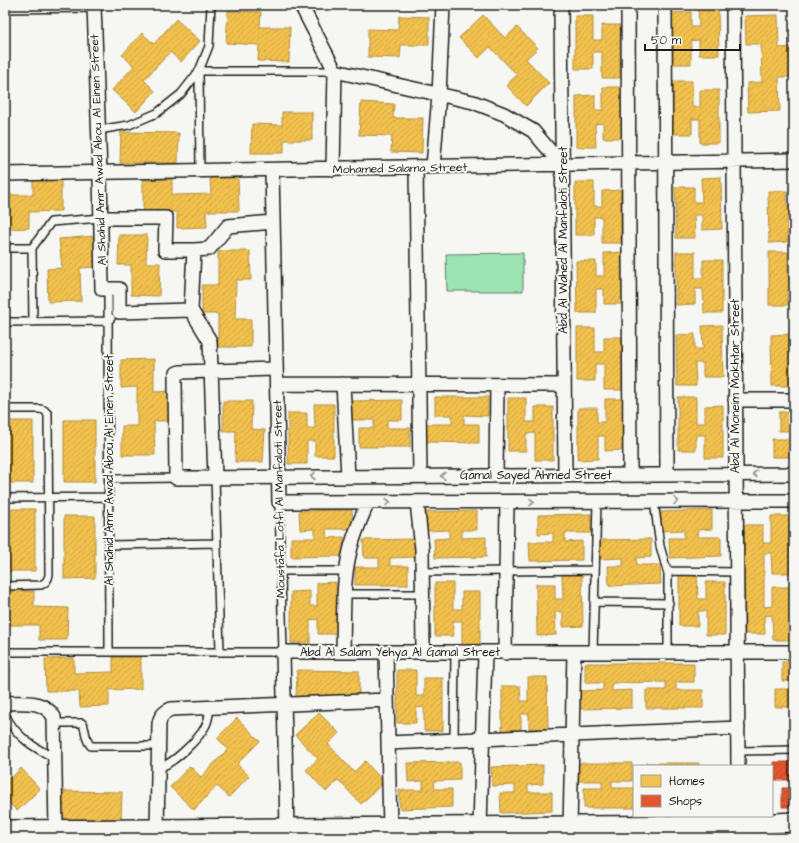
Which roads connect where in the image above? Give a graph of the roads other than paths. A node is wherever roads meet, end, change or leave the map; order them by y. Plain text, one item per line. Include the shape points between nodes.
1 (95, 5) edge
2 (211, 5) edge
3 (301, 5) edge
4 (443, 5) edge
5 (561, 5) edge
6 (628, 5) edge
7 (665, 5) edge
8 (732, 5) edge
9 (5, 6) edge
10 (199, 71) junction
11 (335, 71) junction
12 (439, 95) junction
13 (98, 130) junction
14 (794, 160) edge
15 (734, 161) junction
16 (628, 163) junction
17 (666, 163) junction
18 (562, 164) junction
19 (416, 167) junction
20 (433, 167) junction
21 (333, 169) junction
22 (272, 170) junction
23 (200, 171) junction
24 (100, 173) junction
25 (5, 174) edge
26 (101, 218) junction
27 (273, 222) junction
28 (5, 248) edge
29 (32, 248) junction
30 (194, 250) junction
31 (108, 289) junction
32 (191, 310) junction
33 (119, 312) junction
34 (108, 321) junction
35 (5, 322) edge
36 (33, 322) junction
37 (276, 369) junction
38 (211, 371) junction
39 (277, 384) junction
40 (343, 384) junction
41 (419, 384) junction
42 (496, 385) junction
43 (564, 385) junction
44 (735, 400) junction
45 (794, 400) edge
46 (5, 409) edge
47 (736, 474) junction
48 (794, 474) edge
49 (565, 475) junction
50 (630, 475) junction
51 (667, 475) junction
52 (279, 476) junction
53 (348, 476) junction
54 (420, 476) junction
55 (496, 476) junction
56 (215, 477) junction
57 (176, 478) junction
58 (108, 479) junction
59 (48, 497) junction
60 (109, 497) junction
61 (5, 498) edge
62 (654, 501) junction
63 (736, 501) junction
64 (794, 501) edge
65 (279, 502) junction
66 (368, 502) junction
67 (417, 502) junction
68 (507, 502) junction
69 (597, 502) junction
70 (216, 543) junction
71 (109, 545) junction
72 (595, 570) junction
73 (667, 570) junction
74 (281, 571) junction
75 (346, 571) junction
76 (506, 571) junction
77 (422, 572) junction
78 (737, 572) junction
79 (5, 586) edge
80 (344, 594) junction
81 (422, 594) junction
82 (594, 602) junction
83 (669, 603) junction
84 (5, 652) edge
85 (109, 652) junction
86 (220, 652) junction
87 (283, 652) junction
88 (343, 652) junction
89 (386, 652) junction
90 (423, 652) junction
91 (454, 652) junction
92 (485, 652) junction
93 (506, 652) junction
94 (574, 652) junction
95 (593, 652) junction
96 (668, 652) junction
97 (737, 652) junction
98 (794, 652) edge
99 (387, 700) junction
100 (5, 703) edge
101 (284, 704) junction
102 (210, 707) junction
103 (5, 714) edge
104 (54, 723) junction
105 (738, 728) junction
106 (572, 735) junction
107 (482, 739) junction
108 (454, 740) junction
109 (388, 743) junction
110 (158, 746) junction
111 (794, 750) edge
112 (738, 751) junction
113 (55, 758) junction
114 (738, 765) edge
115 (158, 768) junction
116 (738, 821) edge
117 (794, 822) edge
118 (480, 827) junction
119 (570, 827) junction
120 (287, 828) junction
121 (390, 828) junction
122 (157, 829) junction
123 (5, 830) edge
124 (56, 830) junction
125 (627, 832) edge
126 (206, 834) edge

1 - 9 street
1 - 13 street, Al Shahid Amr Awad Abou Al Einen Street
2 - 10 lane via 209,46
3 - 11 street
4 - 12 street
5 - 18 street, Abd Al Wahed Al Manfaloti Street
6 - 16 street
7 - 17 street
8 - 15 street, Abd Al Moneim Mokhtar Street
10 - 11 lane
10 - 13 lane via 181,94 157,113 129,125
10 - 23 lane
11 - 12 street
11 - 21 street
12 - 18 street via 472,102 504,114 534,131
12 - 20 street
13 - 24 street, Al Shahid Amr Awad Abou Al Einen Street
14 - 15 street, Mohamed Salama Street
15 - 17 street, Mohamed Salama Street
15 - 44 street, Abd Al Moneim Mokhtar Street
16 - 17 street, Mohamed Salama Street
16 - 18 street, Mohamed Salama Street
16 - 50 street
17 - 51 street
18 - 20 street, Mohamed Salama Street
18 - 43 street, Abd Al Wahed Al Manfaloti Street
19 - 20 street, Mohamed Salama Street
19 - 21 street, Mohamed Salama Street
19 - 41 street
21 - 22 street, Mohamed Salama Street
22 - 23 street, Mohamed Salama Street
22 - 27 street, Moustafa Lotfi Al Manfaloti Street
23 - 24 street, Mohamed Salama Street
24 - 25 street, Mohamed Salama Street
24 - 26 street, Al Shahid Amr Awad Abou Al Einen Street
26 - 29 lane via 51,222
26 - 30 street via 166,218 164,250
26 - 31 street, Al Shahid Amr Awad Abou Al Einen Street via 102,289
27 - 30 street via 228,226 209,249
27 - 37 street, Moustafa Lotfi Al Manfaloti Street
28 - 29 lane
29 - 36 lane
30 - 32 street
31 - 33 street, Al Shahid Amr Awad Abou Al Einen Street via 118,288
31 - 34 lane, Al Shahid Amr Awad Abou Al Einen Street
32 - 33 street
32 - 38 street via 210,341
33 - 34 lane
34 - 36 lane
34 - 58 lane, Al Shahid Amr Awad Abou Al Einen Street
35 - 36 lane
37 - 38 street
37 - 39 street, Moustafa Lotfi Al Manfaloti Street
38 - 56 street
38 - 57 street via 180,372 175,377
39 - 40 street
39 - 52 street, Moustafa Lotfi Al Manfaloti Street
40 - 41 street
40 - 53 street
41 - 42 street
41 - 54 street
42 - 43 street
42 - 55 street
43 - 49 street, Abd Al Wahed Al Manfaloti Street
44 - 45 street
44 - 47 street, Abd Al Moneim Mokhtar Street
46 - 59 lane via 40,409 48,414
48 -> 47 street, Gamal Sayed Ahmed Street
47 - 51 street, Gamal Sayed Ahmed Street
47 - 63 street, Abd Al Moneim Mokhtar Street
49 - 50 street, Gamal Sayed Ahmed Street
49 - 55 street, Gamal Sayed Ahmed Street
50 - 51 street, Gamal Sayed Ahmed Street
53 -> 52 street, Gamal Sayed Ahmed Street
52 - 56 street, Gamal Sayed Ahmed Street
52 - 65 street, Moustafa Lotfi Al Manfaloti Street
53 - 54 street, Gamal Sayed Ahmed Street
55 -> 54 street, Gamal Sayed Ahmed Street
56 - 57 street, Gamal Sayed Ahmed Street
56 - 70 lane
57 - 58 lane
58 - 60 lane, Al Shahid Amr Awad Abou Al Einen Street
59 - 60 lane
59 - 61 lane
59 - 79 lane via 48,579 41,586
60 - 71 lane, Al Shahid Amr Awad Abou Al Einen Street
62 -> 63 street
62 - 69 street
62 - 73 lane via 660,546
63 - 64 street
63 - 78 street, Abd Al Moneim Mokhtar Street
65 - 66 street
65 - 74 lane, Moustafa Lotfi Al Manfaloti Street
66 -> 67 street
66 - 75 street via 358,524
67 - 68 street
67 - 77 street
68 -> 69 street
68 - 76 street
69 - 72 lane
70 - 71 lane
70 - 86 lane
71 - 85 lane, Al Shahid Amr Awad Abou Al Einen Street
72 - 76 lane
72 - 82 lane
73 - 78 lane
73 - 83 lane
74 - 75 lane
74 - 87 lane, Moustafa Lotfi Al Manfaloti Street
75 - 80 street
76 - 77 lane
76 - 93 street
77 - 81 street
78 - 97 street, Abd Al Moneim Mokhtar Street
80 - 81 lane
80 - 88 street
81 - 90 street
82 - 83 lane
82 - 95 lane
83 - 96 lane
84 - 85 lane, Abd Al Salam Yehya Al Gamal Street
85 - 86 lane, Abd Al Salam Yehya Al Gamal Street
86 - 87 lane, Abd Al Salam Yehya Al Gamal Street
87 - 88 street, Abd Al Salam Yehya Al Gamal Street
87 - 101 street, Moustafa Lotfi Al Manfaloti Street
88 - 89 street, Abd Al Salam Yehya Al Gamal Street
89 - 90 street, Abd Al Salam Yehya Al Gamal Street
89 - 99 street
90 - 91 street, Abd Al Salam Yehya Al Gamal Street
91 - 92 street, Abd Al Salam Yehya Al Gamal Street
91 - 108 lane
92 - 93 street, Abd Al Salam Yehya Al Gamal Street
92 - 107 street
93 - 94 street, Abd Al Salam Yehya Al Gamal Street
94 - 95 street, Abd Al Salam Yehya Al Gamal Street
94 - 106 street
95 - 96 street, Abd Al Salam Yehya Al Gamal Street
96 - 97 street, Abd Al Salam Yehya Al Gamal Street
97 - 98 street, Abd Al Salam Yehya Al Gamal Street
97 - 105 street, Abd Al Moneim Mokhtar Street
99 - 101 street
99 - 109 street
100 - 104 street via 40,704 51,711
101 - 102 street
101 - 120 street, Moustafa Lotfi Al Manfaloti Street
102 - 110 street via 166,711 160,719
102 - 115 lane via 207,723 200,736 171,762
103 - 113 lane via 21,737
104 - 110 lane via 82,724 91,746
104 - 113 street
105 - 106 street
105 - 112 street, Abd Al Moneim Mokhtar Street
106 - 107 street
106 - 119 street
107 - 108 street
107 - 118 street
108 - 109 street
109 - 121 street
110 - 115 street
111 - 112 lane
112 - 114 street, Abd Al Moneim Mokhtar Street
113 - 124 street
115 - 122 street
116 - 117 street
116 - 125 street
118 - 119 street
118 - 121 street
119 - 125 street
120 - 121 street
120 - 126 street
122 - 124 street
122 - 126 street
123 - 124 street

